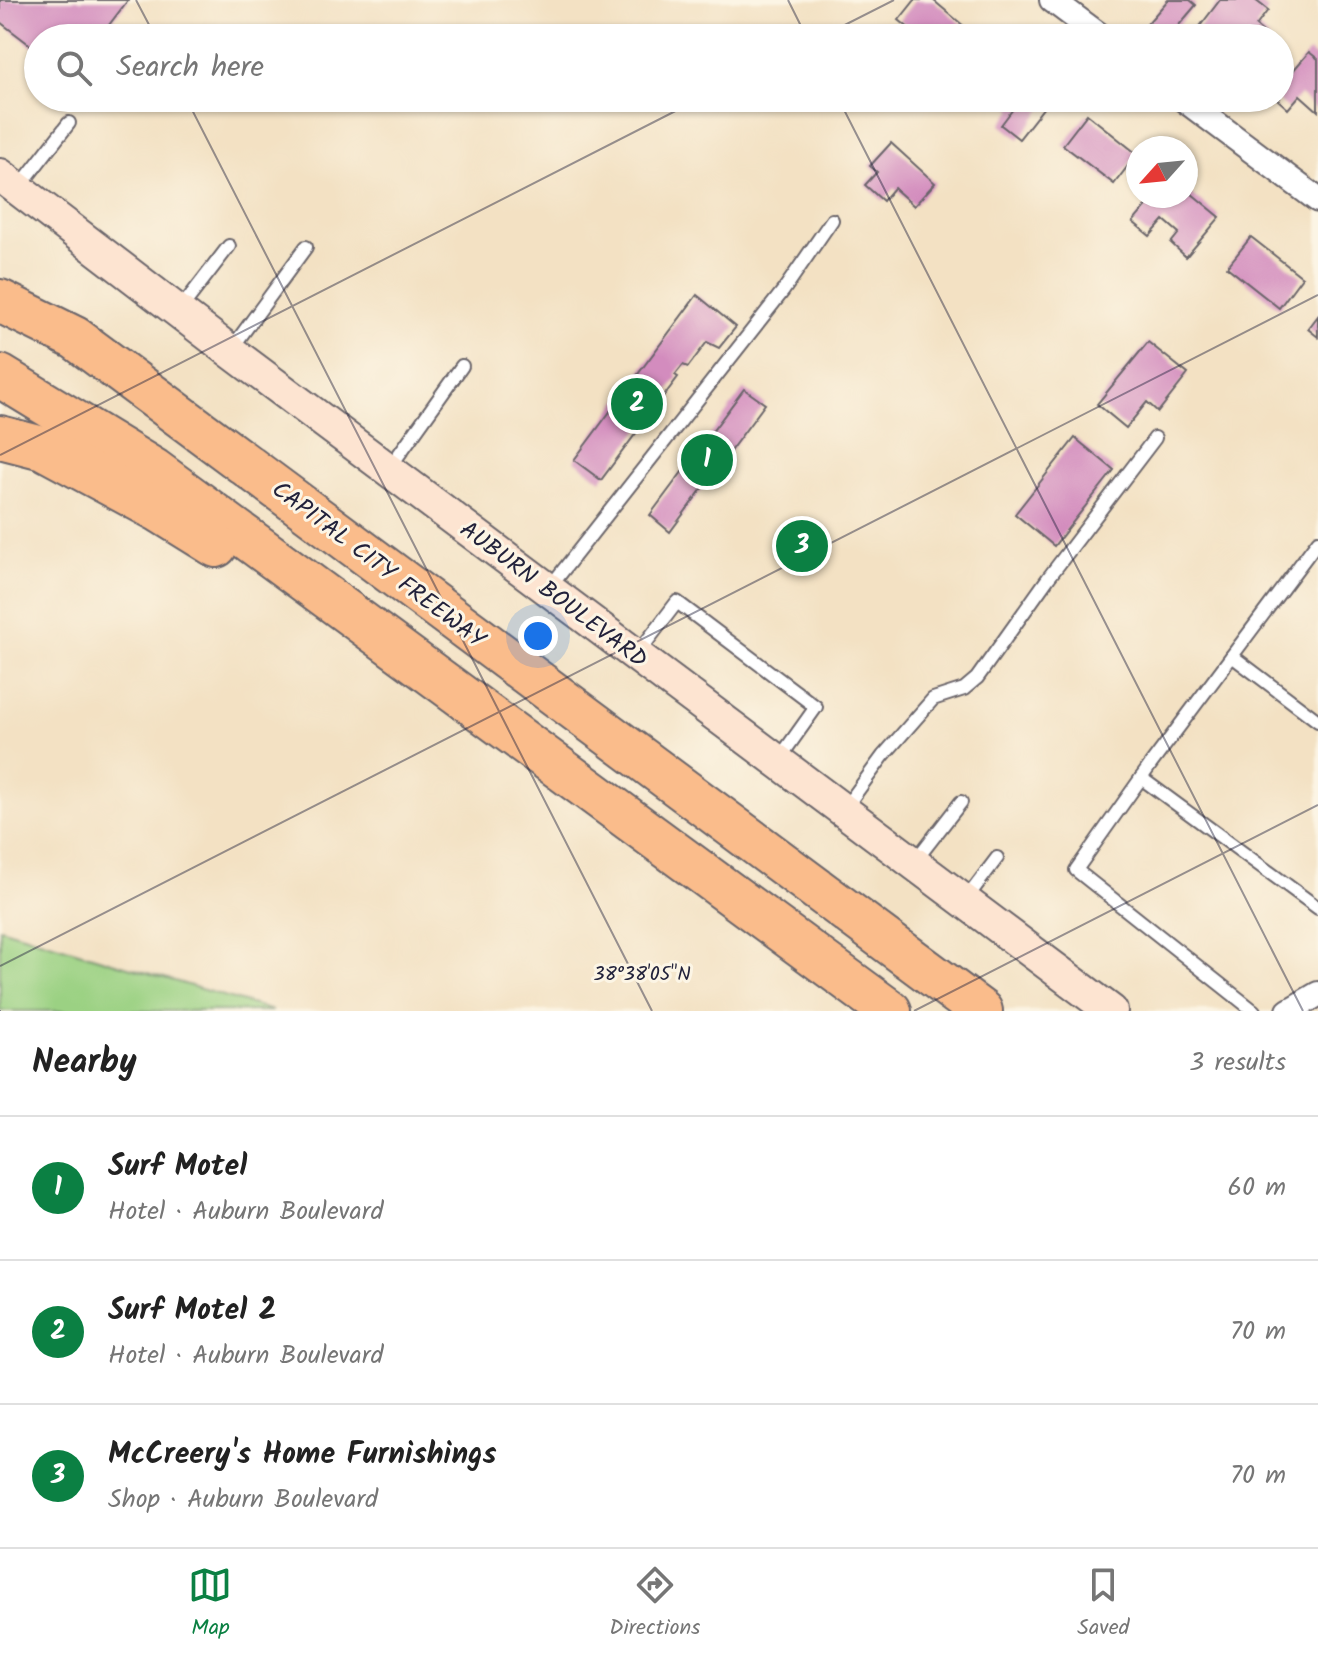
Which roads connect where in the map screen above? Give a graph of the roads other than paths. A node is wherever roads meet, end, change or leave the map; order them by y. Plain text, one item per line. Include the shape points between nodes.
1 (1052, 0) edge
2 (1084, 24) edge
3 (1201, 112) edge
4 (69, 123) dead end
5 (9, 182) edge
6 (1318, 200) edge
7 (832, 220) dead end
8 (229, 246) dead end
9 (306, 247) dead end
10 (0, 274) edge
11 (0, 301) edge
12 (179, 311) junction
13 (75, 338) junction
14 (230, 351) junction
15 (462, 366) dead end
16 (0, 376) edge
17 (0, 437) edge
18 (1155, 438) dead end
19 (388, 469) junction
20 (1318, 541) edge
21 (548, 589) junction
22 (637, 656) junction
23 (1232, 656) junction
24 (482, 711) junction
25 (1318, 721) edge
26 (777, 761) junction
27 (1141, 778) junction
28 (961, 802) dead end
29 (843, 811) junction
30 (997, 858) dead end
31 (914, 863) junction
32 (964, 901) junction
33 (1318, 908) edge
34 (1317, 996) edge
35 (890, 1011) edge
36 (981, 1011) edge
37 (1111, 1011) edge
38 (1254, 1011) edge
39 (1289, 1011) edge

1 - 2 street
3 - 6 street
4 - 5 lane
5 - 12 main road, AUBURN BOULEVARD
7 - 21 lane via 783,291
8 - 12 lane
9 - 14 lane
10 - 13 highway
11 - 13 highway, CAPITAL CITY FREEWAY
12 - 14 main road, AUBURN BOULEVARD
13 - 36 highway, CAPITAL CITY FREEWAY
14 - 19 main road, AUBURN BOULEVARD
15 - 19 lane
16 - 24 highway via 154,470
17 - 24 highway via 43,448 158,510
18 - 29 lane via 977,678 964,689 933,699
19 - 21 main road, AUBURN BOULEVARD
20 - 23 lane
21 - 22 main road, AUBURN BOULEVARD
22 - 26 main road, AUBURN BOULEVARD
22 - 26 lane via 677,602 816,707
23 - 25 lane
23 - 27 lane
24 - 35 highway
26 - 29 main road, AUBURN BOULEVARD
27 - 33 lane
27 - 38 lane via 1076,870
28 - 31 lane
29 - 31 main road, AUBURN BOULEVARD
30 - 32 lane
31 - 32 main road, AUBURN BOULEVARD
32 - 37 main road, AUBURN BOULEVARD
34 - 39 street

